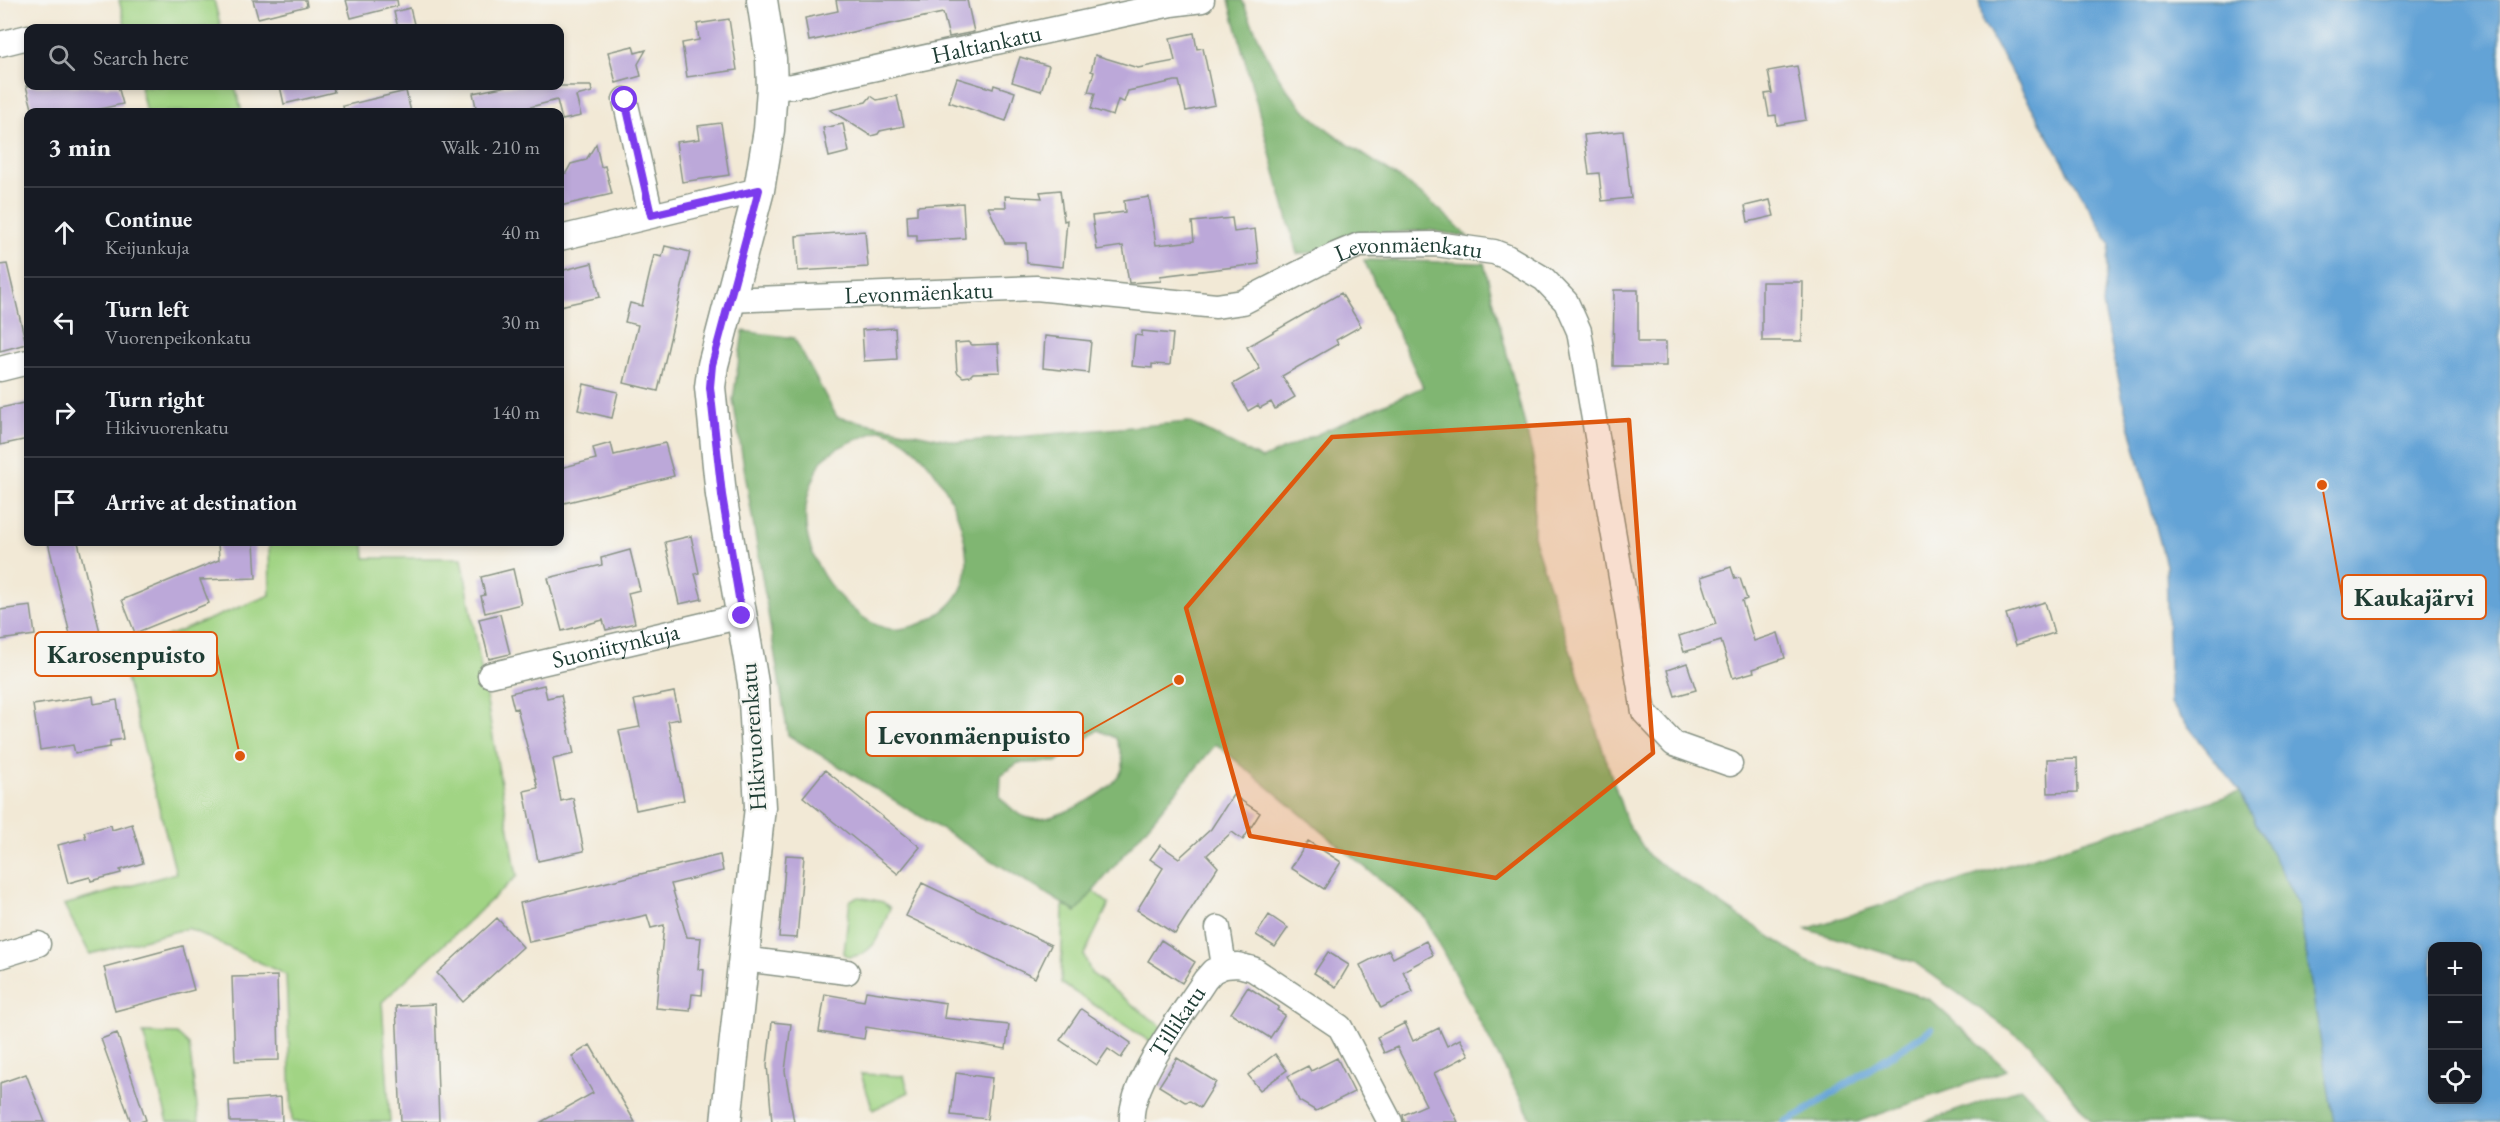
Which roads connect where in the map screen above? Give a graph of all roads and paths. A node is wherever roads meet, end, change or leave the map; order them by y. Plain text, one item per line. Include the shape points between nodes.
1 (762, 0) edge
2 (1202, 0) edge
3 (24, 38) edge
4 (0, 44) edge
5 (772, 88) junction
6 (625, 100) dead end
7 (759, 190) junction
8 (651, 215) junction
9 (564, 237) edge
10 (729, 300) junction
11 (24, 363) edge
12 (0, 369) edge
13 (742, 616) junction
14 (490, 675) dead end
15 (1730, 764) dead end
16 (1218, 928) dead end
17 (38, 944) dead end
18 (0, 956) edge
19 (743, 959) junction
20 (1224, 966) junction
21 (847, 972) dead end
22 (726, 1122) edge
23 (1132, 1122) edge
24 (1390, 1122) edge

1 - 5 street, Hikivuorenkatu
2 - 5 street, Haltiankatu
3 - 4 street
5 - 7 street, Hikivuorenkatu
6 - 8 street
7 - 8 street
7 - 10 street, Hikivuorenkatu
8 - 9 street
10 - 13 street, Hikivuorenkatu via 710,387 722,495
10 - 15 street, Levonmäenkatu via 1036,288 1216,306 1244,302 1359,245 1436,244 1507,257 1544,279 1566,302 1580,331 1644,712 1674,744
11 - 12 street
13 - 14 street, Suoniitynkuja
13 - 19 street, Hikivuorenkatu via 753,683 760,807
16 - 20 street, Tillikatu
17 - 18 street
19 - 21 street
19 - 22 street, Hikivuorenkatu
20 - 23 street, Tillikatu via 1205,980 1148,1070 1133,1100
20 - 24 street via 1253,969 1340,1027

